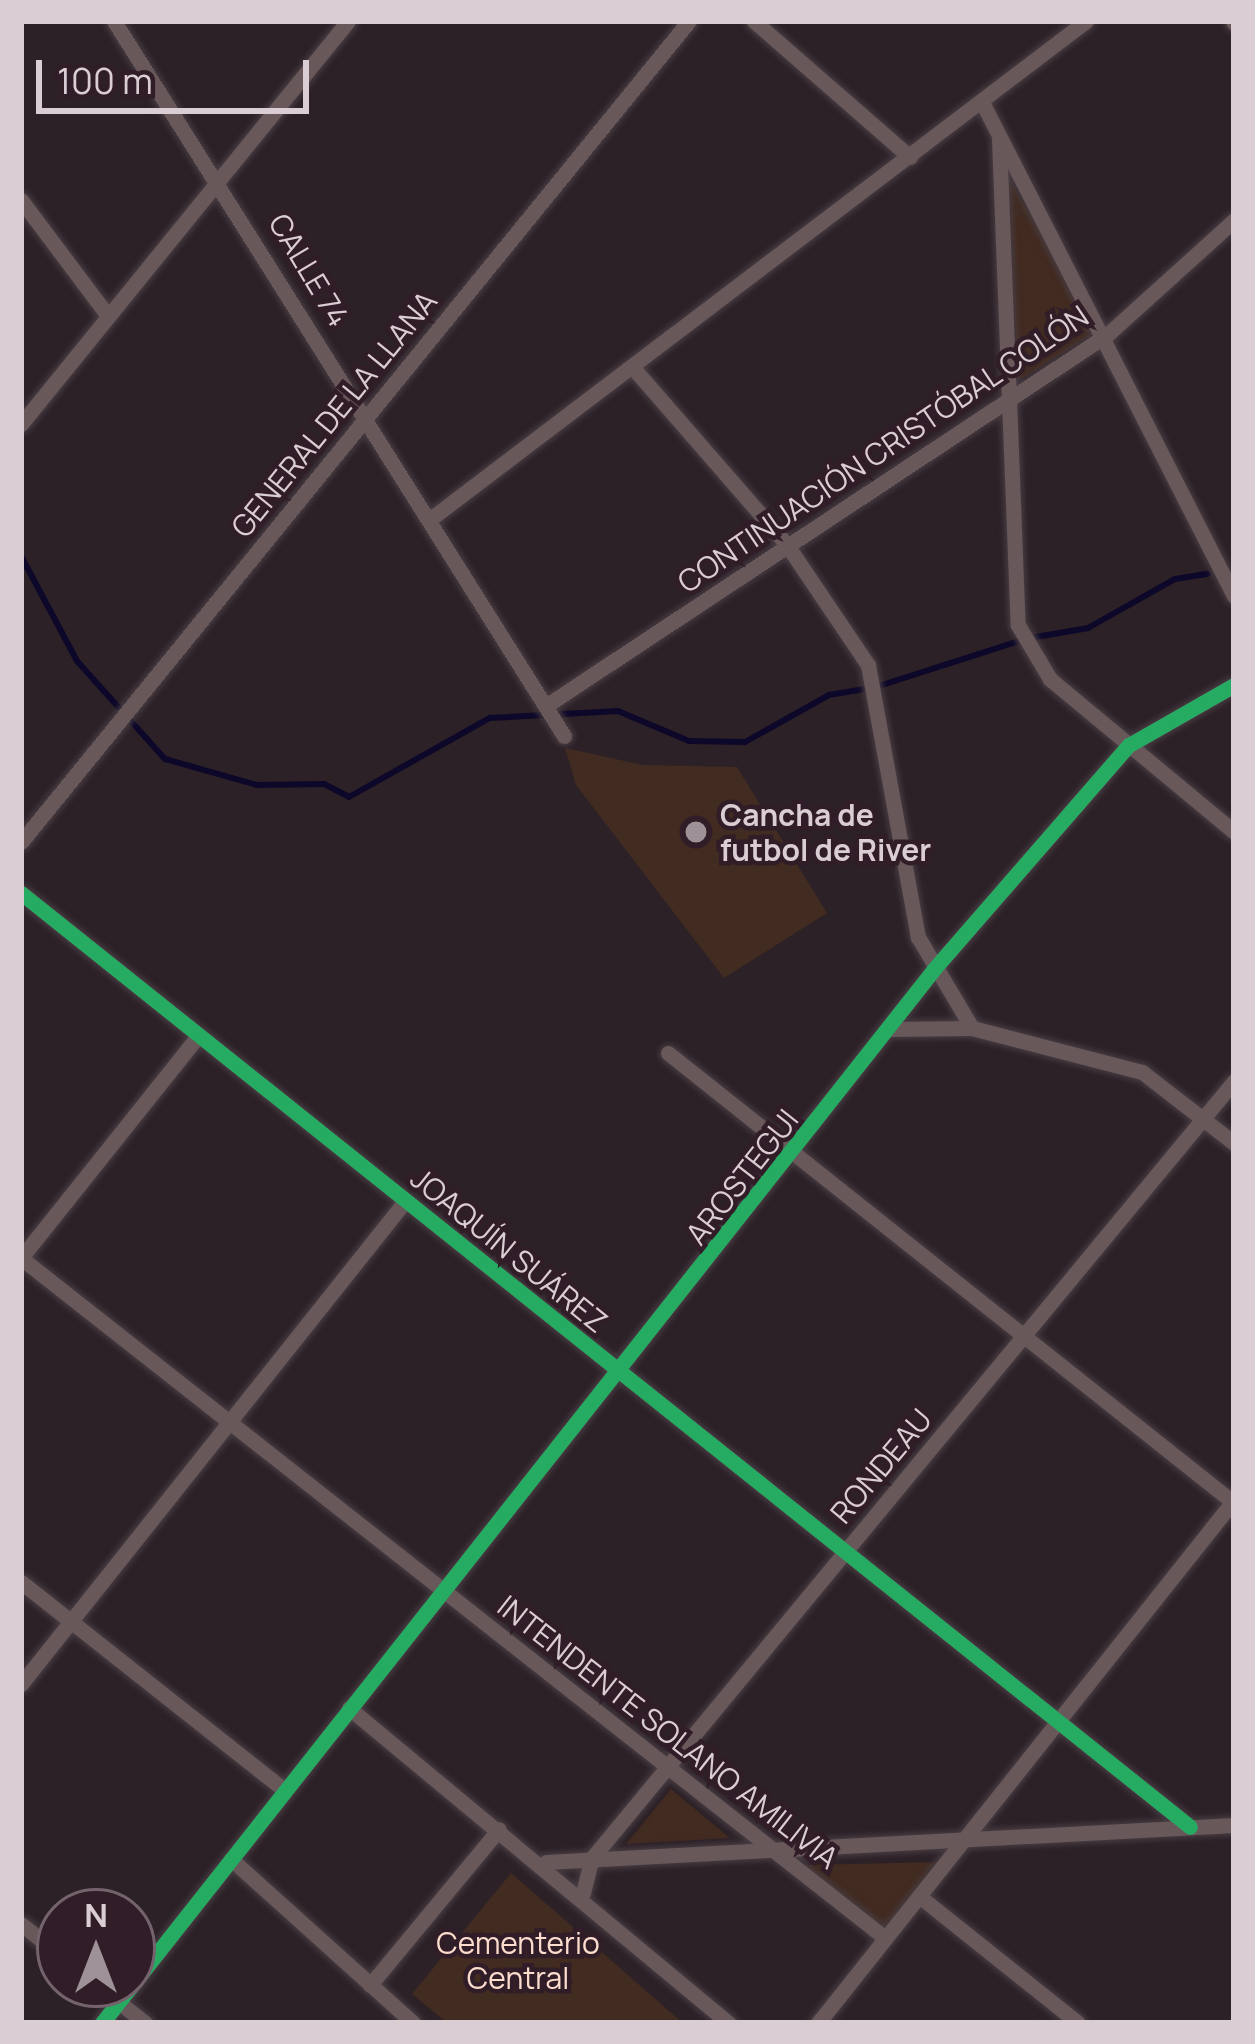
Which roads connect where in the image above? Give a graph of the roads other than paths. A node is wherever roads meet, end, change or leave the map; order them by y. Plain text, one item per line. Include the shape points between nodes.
1 (114, 21) edge
2 (348, 21) edge
3 (689, 21) edge
4 (754, 21) edge
5 (1086, 21) edge
6 (983, 104) junction
7 (1000, 139) junction
8 (910, 157) junction
9 (222, 176) junction
10 (21, 200) edge
11 (1234, 220) edge
12 (108, 316) junction
13 (1108, 334) junction
14 (634, 370) junction
15 (1004, 399) junction
16 (367, 418) junction
17 (21, 424) edge
18 (429, 520) junction
19 (787, 545) junction
20 (1234, 596) edge
21 (1234, 685) edge
22 (555, 720) joint
23 (1130, 745) junction
24 (1234, 832) edge
25 (21, 842) edge
26 (21, 893) edge
27 (934, 969) junction
28 (972, 1028) junction
29 (890, 1029) junction
30 (198, 1036) junction
31 (668, 1053) dead end
32 (1234, 1081) edge
33 (1203, 1118) junction
34 (1234, 1143) edge
35 (796, 1155) junction
36 (405, 1201) junction
37 (21, 1258) edge
38 (1023, 1336) junction
39 (620, 1372) junction
40 (229, 1422) junction
41 (1234, 1502) edge
42 (845, 1552) junction
43 (21, 1582) edge
44 (444, 1589) junction
45 (71, 1621) junction
46 (21, 1684) edge
47 (349, 1708) junction
48 (1060, 1724) junction
49 (667, 1767) junction
50 (284, 1790) junction
51 (1234, 1825) edge
52 (1190, 1828) junction
53 (499, 1829) junction
54 (963, 1840) junction
55 (772, 1848) junction
56 (592, 1858) junction
57 (231, 1859) junction
58 (546, 1862) junction
59 (583, 1893) junction
60 (919, 1896) junction
61 (885, 1938) junction
62 (156, 1954) edge
63 (370, 1985) junction
64 (413, 2023) edge
65 (729, 2023) edge
66 (818, 2023) edge
67 (1078, 2023) edge

1 - 9 street, CALLE 74
2 - 9 street
3 - 16 street, GENERAL DE LA LLANA
4 - 8 street
5 - 6 street
6 - 7 street
6 - 8 street
7 - 13 street
7 - 15 street
8 - 14 street
9 - 12 street
9 - 16 street, CALLE 74
10 - 12 street
11 - 13 street, CONTINUACIÓN CRISTÓBAL COLÓN
12 - 17 street
13 - 15 street, CONTINUACIÓN CRISTÓBAL COLÓN
13 - 20 street
14 - 18 street
14 - 19 street
15 - 19 street, CONTINUACIÓN CRISTÓBAL COLÓN
15 - 23 street via 1018,625 1050,680
16 - 18 street, CALLE 74
16 - 25 street, GENERAL DE LA LLANA
18 - 22 street, CALLE 74
19 - 22 street, CONTINUACIÓN CRISTÓBAL COLÓN
19 - 27 street via 874,680 919,938
21 - 23 street, AROSTEGUI
23 - 24 street
23 - 27 street, AROSTEGUI
26 - 30 street, JOAQUÍN SUÁREZ
27 - 28 street
27 - 29 street, AROSTEGUI
28 - 29 street
28 - 33 street via 1082,1048 1142,1072
29 - 35 street, AROSTEGUI
30 - 36 street, JOAQUÍN SUÁREZ
30 - 37 street
31 - 35 street
32 - 33 street, RONDEAU
33 - 34 street
33 - 38 street, RONDEAU
35 - 38 street
35 - 39 street, AROSTEGUI
36 - 39 street, JOAQUÍN SUÁREZ
36 - 40 street
37 - 40 street, INTENDENTE SOLANO AMILIVIA
38 - 41 street
38 - 42 street, RONDEAU
39 - 42 street, JOAQUÍN SUÁREZ
39 - 44 street, AROSTEGUI
40 - 44 street, INTENDENTE SOLANO AMILIVIA
40 - 45 street
41 - 48 street
42 - 48 street, JOAQUÍN SUÁREZ
42 - 49 street, RONDEAU
43 - 45 street
44 - 47 street, AROSTEGUI
44 - 49 street, INTENDENTE SOLANO AMILIVIA
45 - 46 street
45 - 50 street
47 - 50 street, AROSTEGUI
47 - 53 street
48 - 52 street, JOAQUÍN SUÁREZ
48 - 54 street
49 - 55 street, INTENDENTE SOLANO AMILIVIA
49 - 56 street, RONDEAU
50 - 57 street, AROSTEGUI
51 - 52 street
52 - 54 street
53 - 58 street
53 - 63 street
54 - 55 street
54 - 60 street
55 - 56 street
55 - 61 street, INTENDENTE SOLANO AMILIVIA
56 - 58 street
56 - 59 street, RONDEAU
57 - 62 street, AROSTEGUI
57 - 63 street
58 - 59 street
59 - 65 street
60 - 61 street
60 - 67 street
61 - 66 street
63 - 64 street

